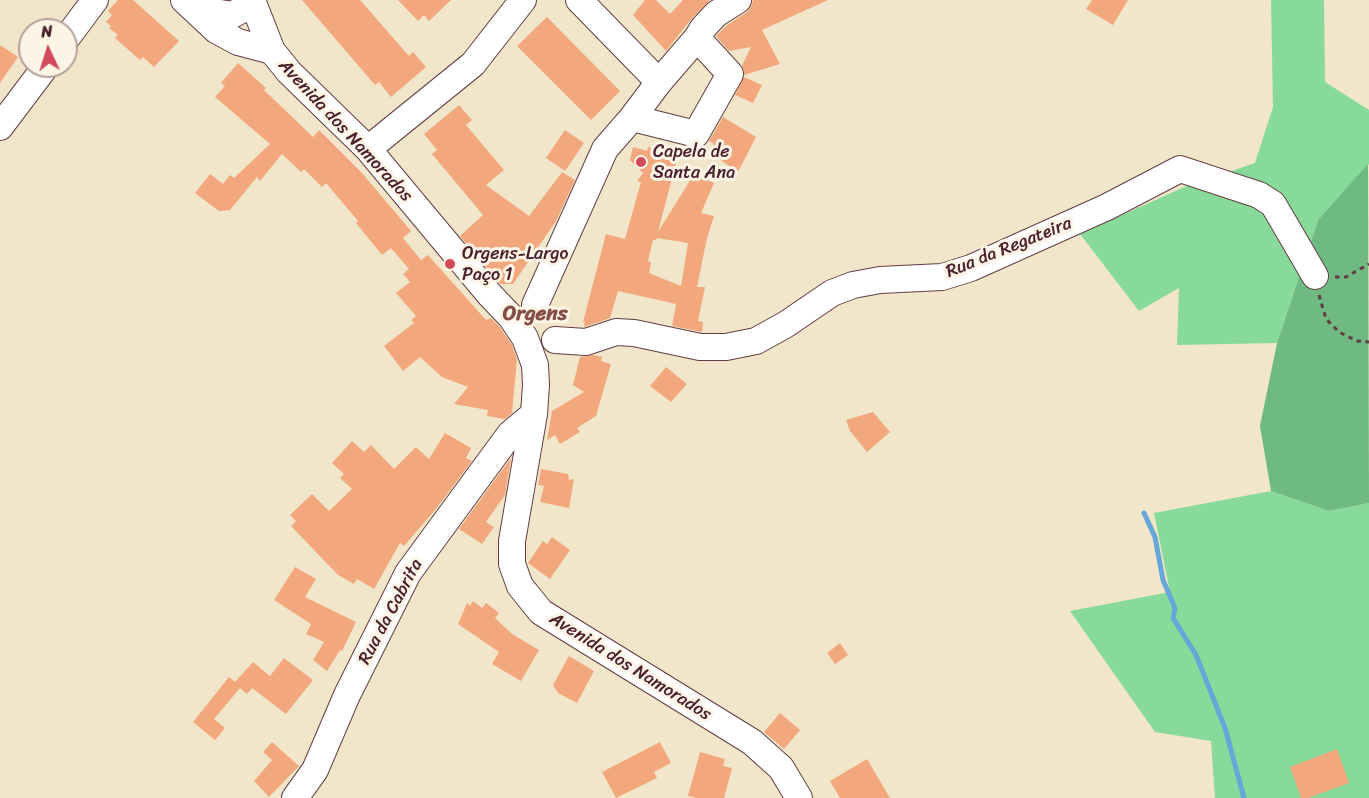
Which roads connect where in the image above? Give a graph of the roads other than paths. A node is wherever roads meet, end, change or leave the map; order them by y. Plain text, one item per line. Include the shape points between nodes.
1 (95, 0) edge
2 (184, 0) edge
3 (523, 0) edge
4 (579, 0) edge
5 (738, 0) edge
6 (252, 2) edge
7 (78, 23) edge
8 (697, 38) junction
9 (272, 51) junction
10 (36, 78) edge
11 (659, 82) junction
12 (632, 118) junction
13 (0, 127) edge
14 (368, 149) junction
15 (1315, 276) road end
16 (495, 301) junction
17 (535, 305) junction
18 (555, 340) junction
19 (536, 378) junction
20 (534, 414) junction
21 (295, 798) edge
22 (799, 798) edge

1 - 7 street
2 - 6 street via 232,15
2 - 9 street via 216,30 238,42
3 - 14 street via 473,64
4 - 11 street
5 - 8 street via 716,14
6 - 9 street, Avenida dos Namorados
8 - 11 street
8 - 12 street via 730,74 696,134
9 - 14 street, Avenida dos Namorados
10 - 13 street
11 - 12 street
12 - 17 street via 605,149
14 - 16 street, Avenida dos Namorados
15 - 18 street, Rua da Regateira via 1273,204 1259,195 1180,169 1107,207 971,268 942,277 880,280 832,293 756,341 700,347 616,332 586,342
16 - 17 street via 516,298
16 - 19 street, Avenida dos Namorados via 525,338
17 - 18 street via 546,314
18 - 19 street via 547,366
19 - 20 street, Avenida dos Namorados
20 - 21 street, Rua da Cabrita via 510,434 408,573 347,695 315,770
20 - 22 street, Avenida dos Namorados via 512,541 512,564 520,585 541,612 752,742 781,768

